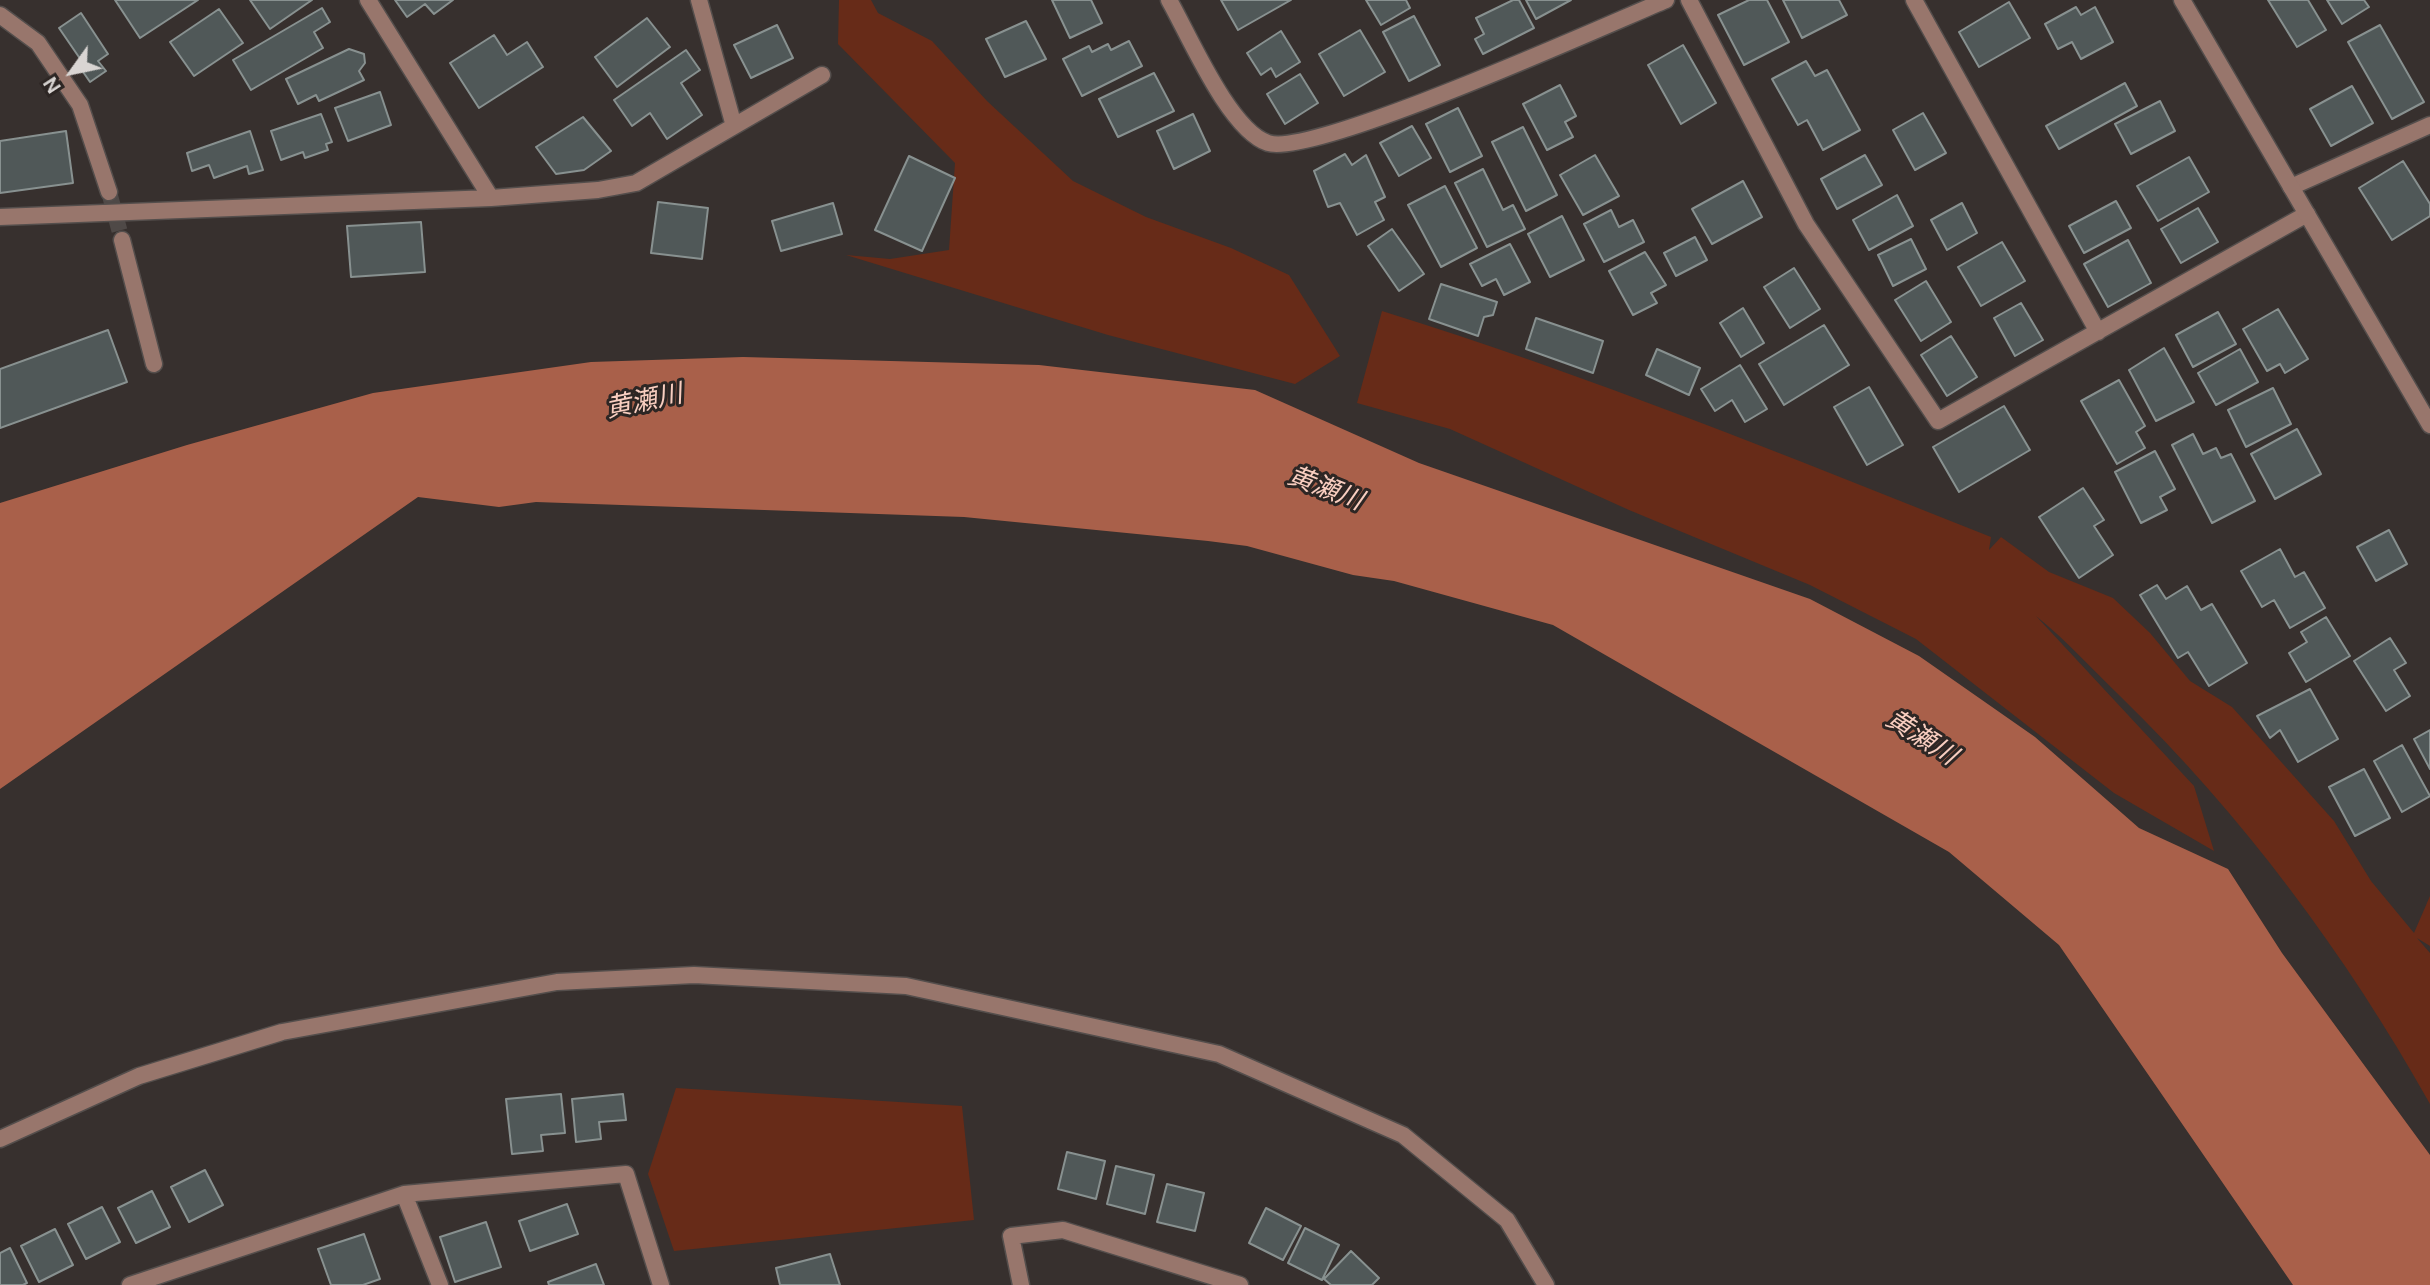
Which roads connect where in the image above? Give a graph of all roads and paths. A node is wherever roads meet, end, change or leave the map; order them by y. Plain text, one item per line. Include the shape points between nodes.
1 (368, 0) edge
2 (699, 0) edge
3 (1169, 0) edge
4 (1666, 0) edge
5 (1689, 0) edge
6 (1914, 0) edge
7 (2182, 0) edge
8 (0, 15) edge
9 (822, 75) dead end
10 (2430, 125) edge
11 (734, 126) junction
12 (2291, 187) junction
13 (109, 192) tunnel mouth
14 (491, 198) junction
15 (2307, 214) junction
16 (0, 217) edge
17 (122, 240) tunnel mouth
18 (2098, 332) junction
19 (154, 364) dead end
20 (2430, 425) edge
21 (0, 1139) edge
22 (404, 1194) junction
23 (130, 1285) edge
24 (440, 1285) edge
25 (661, 1285) edge
26 (1021, 1285) edge
27 (1240, 1285) edge
28 (1546, 1285) edge

1 - 14 street
2 - 11 street
3 - 4 street via 1223,97 1247,130 1269,144 1332,133
5 - 18 street via 1806,224 1938,421
6 - 18 street
7 - 12 street
8 - 13 street via 38,43 80,105
9 - 11 street
10 - 12 street
11 - 14 street via 636,183
12 - 15 street
14 - 16 street
15 - 18 street
15 - 20 street
17 - 19 street
21 - 28 street via 139,1076 282,1032 557,982 694,975 906,986 1219,1054 1403,1135 1507,1220
22 - 23 street
22 - 24 street
22 - 25 street via 626,1174
26 - 27 street via 1011,1236 1063,1230

